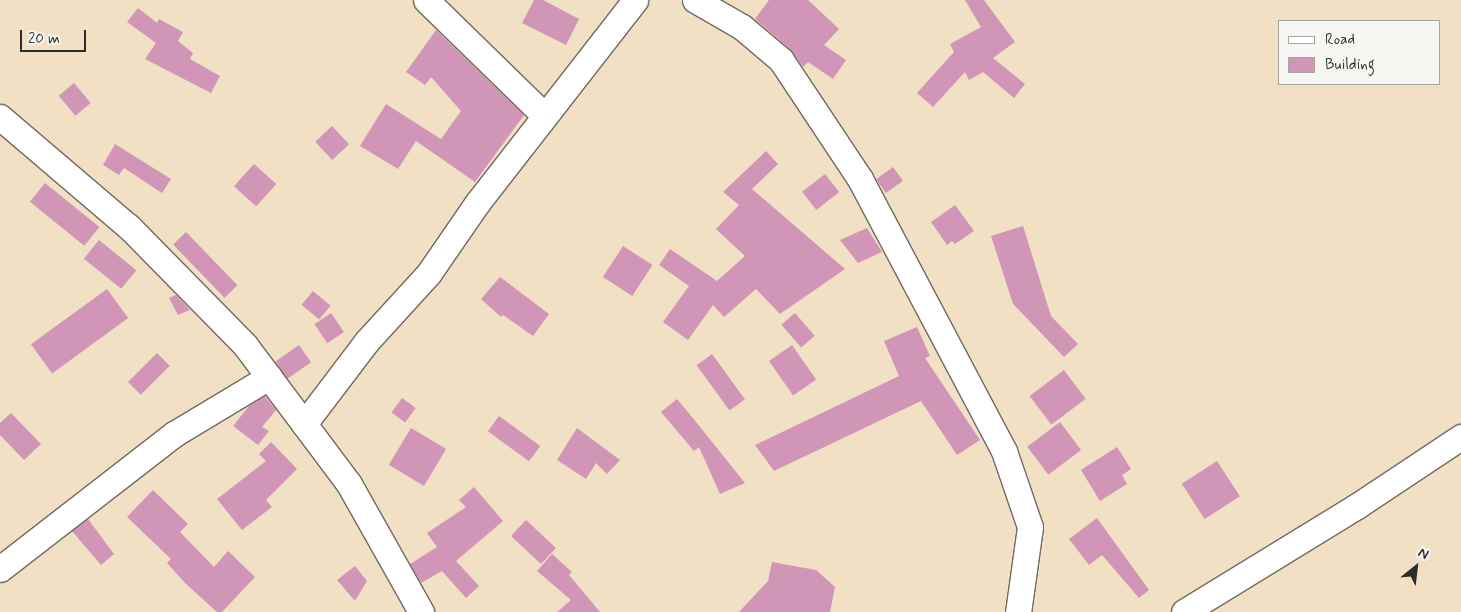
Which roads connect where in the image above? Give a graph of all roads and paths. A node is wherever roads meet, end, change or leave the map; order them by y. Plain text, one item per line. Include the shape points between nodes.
1 (426, 0) edge
2 (635, 0) edge
3 (694, 0) edge
4 (0, 116) edge
5 (545, 116) junction
6 (269, 376) junction
7 (304, 424) junction
8 (1461, 437) edge
9 (0, 569) edge
10 (422, 612) edge
11 (1018, 612) edge
12 (1184, 612) edge

1 - 5 street
2 - 5 street
3 - 11 street via 742,27 781,60 860,179 1000,442 1030,528
4 - 6 street via 129,227 245,345
5 - 7 street via 429,273 366,341
6 - 7 street
6 - 9 street via 174,434
7 - 10 street via 349,484
8 - 12 street via 1357,506

